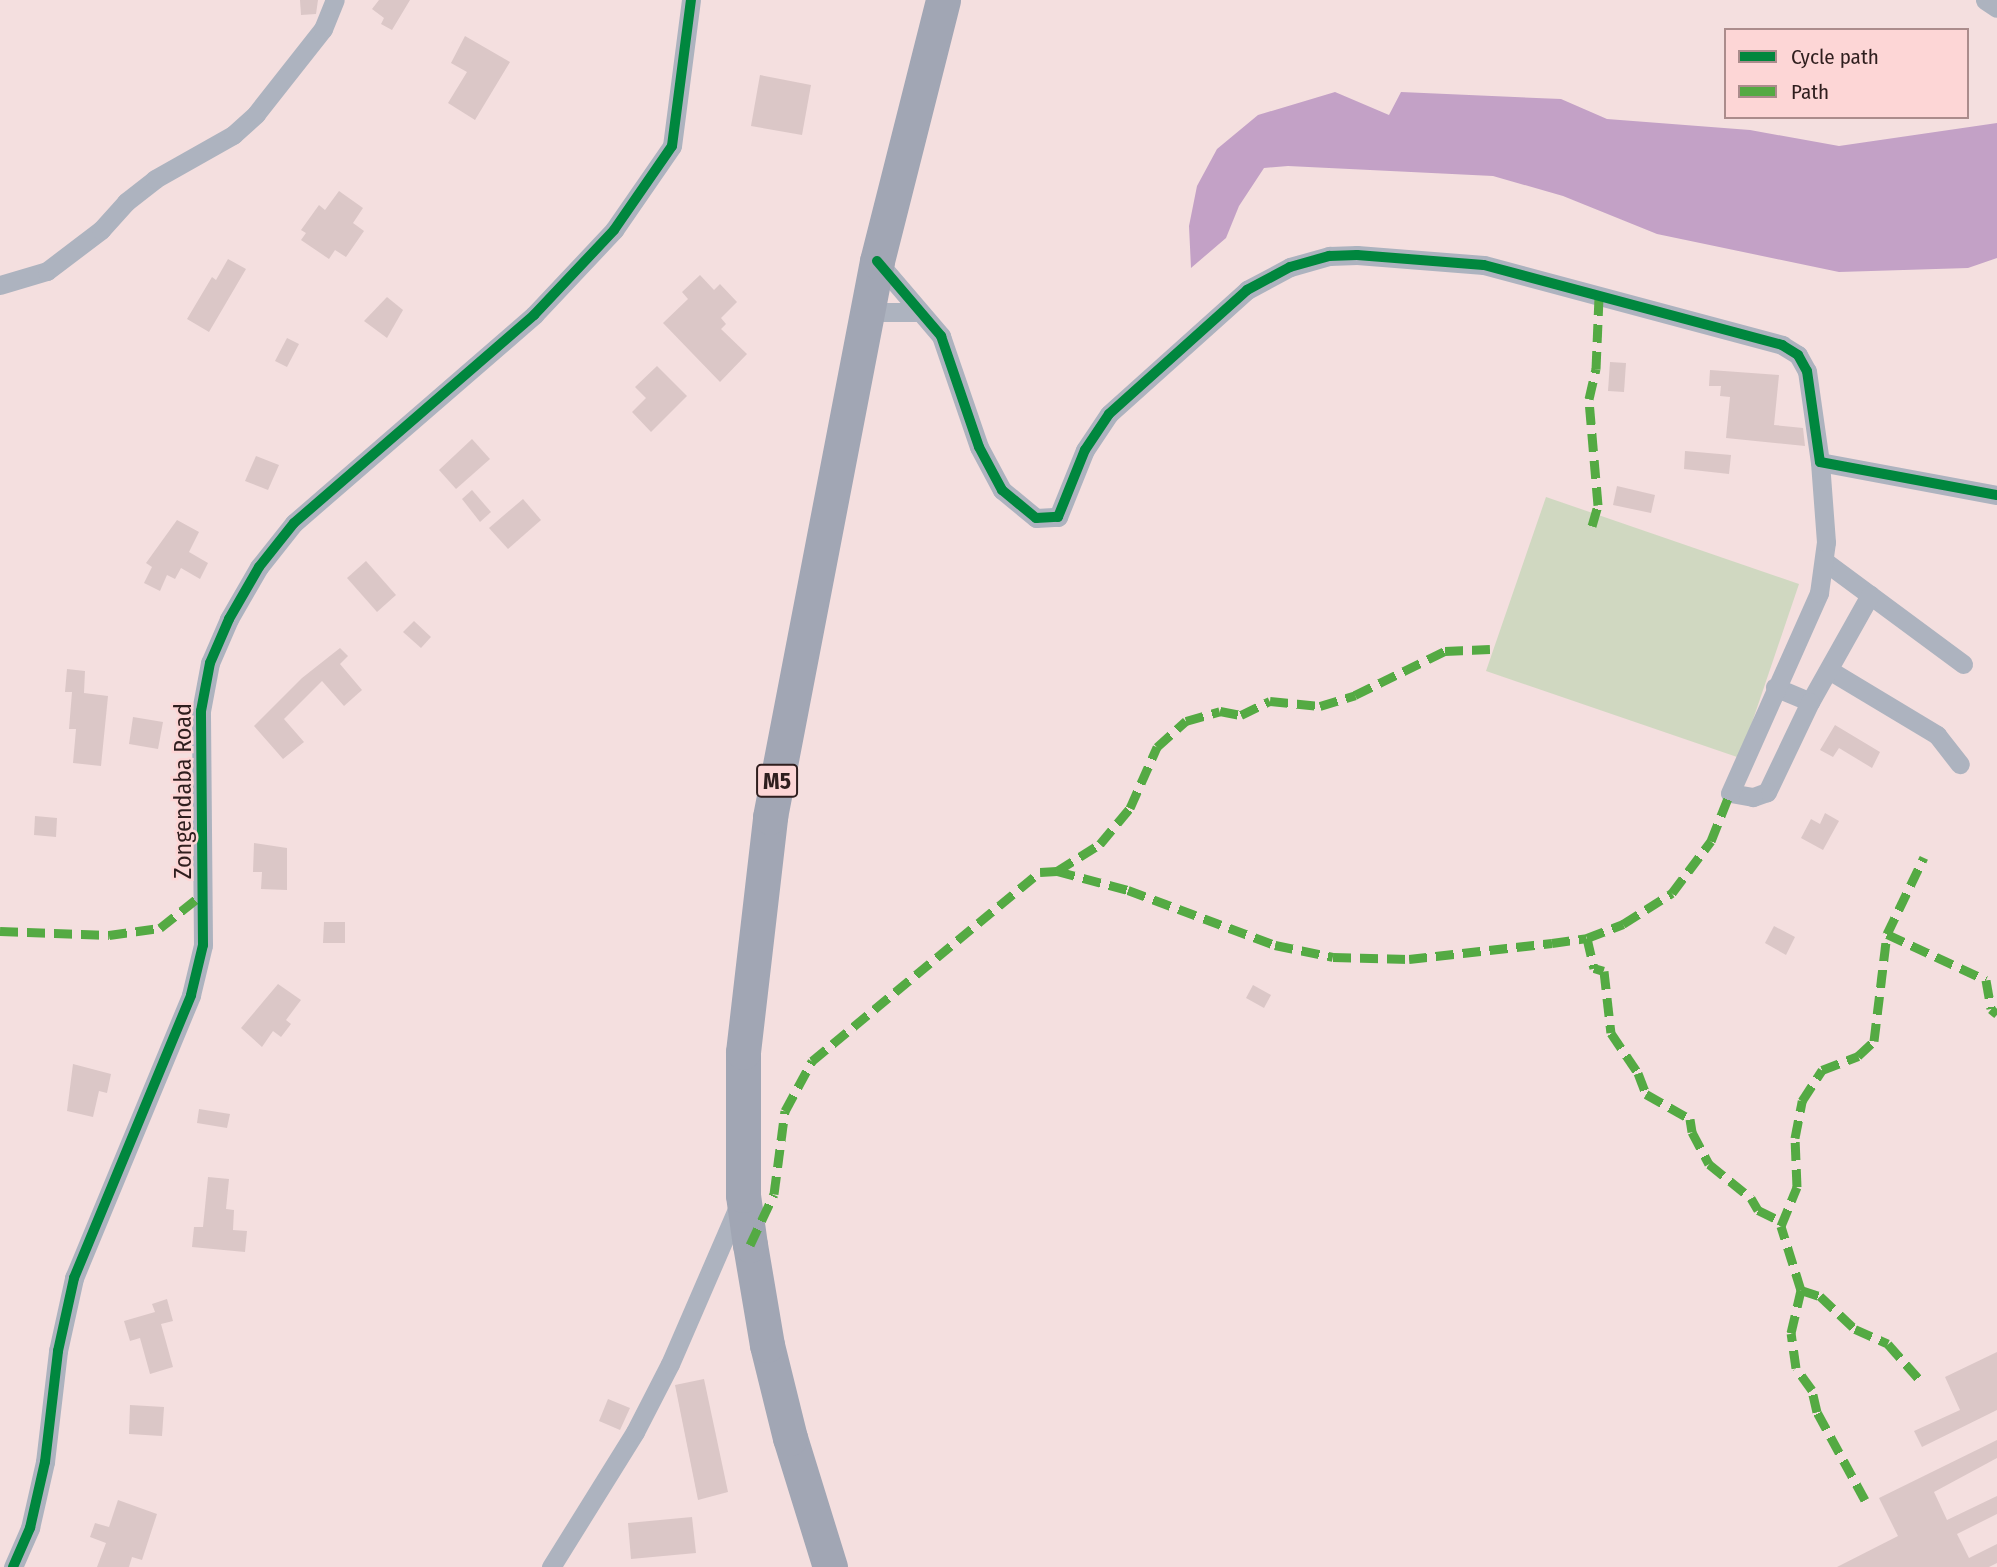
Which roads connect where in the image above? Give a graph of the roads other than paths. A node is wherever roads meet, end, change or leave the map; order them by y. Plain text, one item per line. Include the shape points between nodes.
1 (335, 0) edge
2 (691, 0) edge
3 (943, 0) edge
4 (1984, 0) edge
5 (1997, 8) edge
6 (877, 261) junction
7 (0, 285) edge
8 (867, 312) junction
9 (916, 312) junction
10 (1821, 462) junction
11 (1997, 495) edge
12 (1825, 561) junction
13 (1870, 595) junction
14 (1963, 664) dead end
15 (1829, 670) junction
16 (1775, 687) junction
17 (1810, 702) junction
18 (1961, 764) dead end
19 (743, 1195) junction
20 (13, 1567) edge
21 (551, 1567) edge
22 (830, 1567) edge

1 - 7 street via 323,29 256,114 233,135 155,179 47,271
2 - 20 street, Zongendaba Road via 672,146 614,230 534,315 294,523 259,567 229,619 210,663 201,711 203,945 191,995 74,1278 58,1351 45,1462 30,1528
3 - 6 highway, M5
4 - 5 street
6 - 8 highway, M5
6 - 9 street
8 - 9 street
8 - 19 highway, M5 via 770,817 743,1052
9 - 10 street via 941,336 979,447 1002,490 1019,508 1050,521 1058,517 1085,450 1109,414 1247,290 1290,267 1329,256 1484,265 1782,345 1798,355 1807,371
10 - 11 street
10 - 12 street
12 - 13 street
12 - 16 street via 1819,593
13 - 14 street
13 - 15 street
15 - 17 street
15 - 18 street via 1937,735
16 - 17 street
16 - 17 street via 1730,793 1753,797 1767,792
19 - 21 street via 635,1432
19 - 22 highway, M5 via 767,1345

